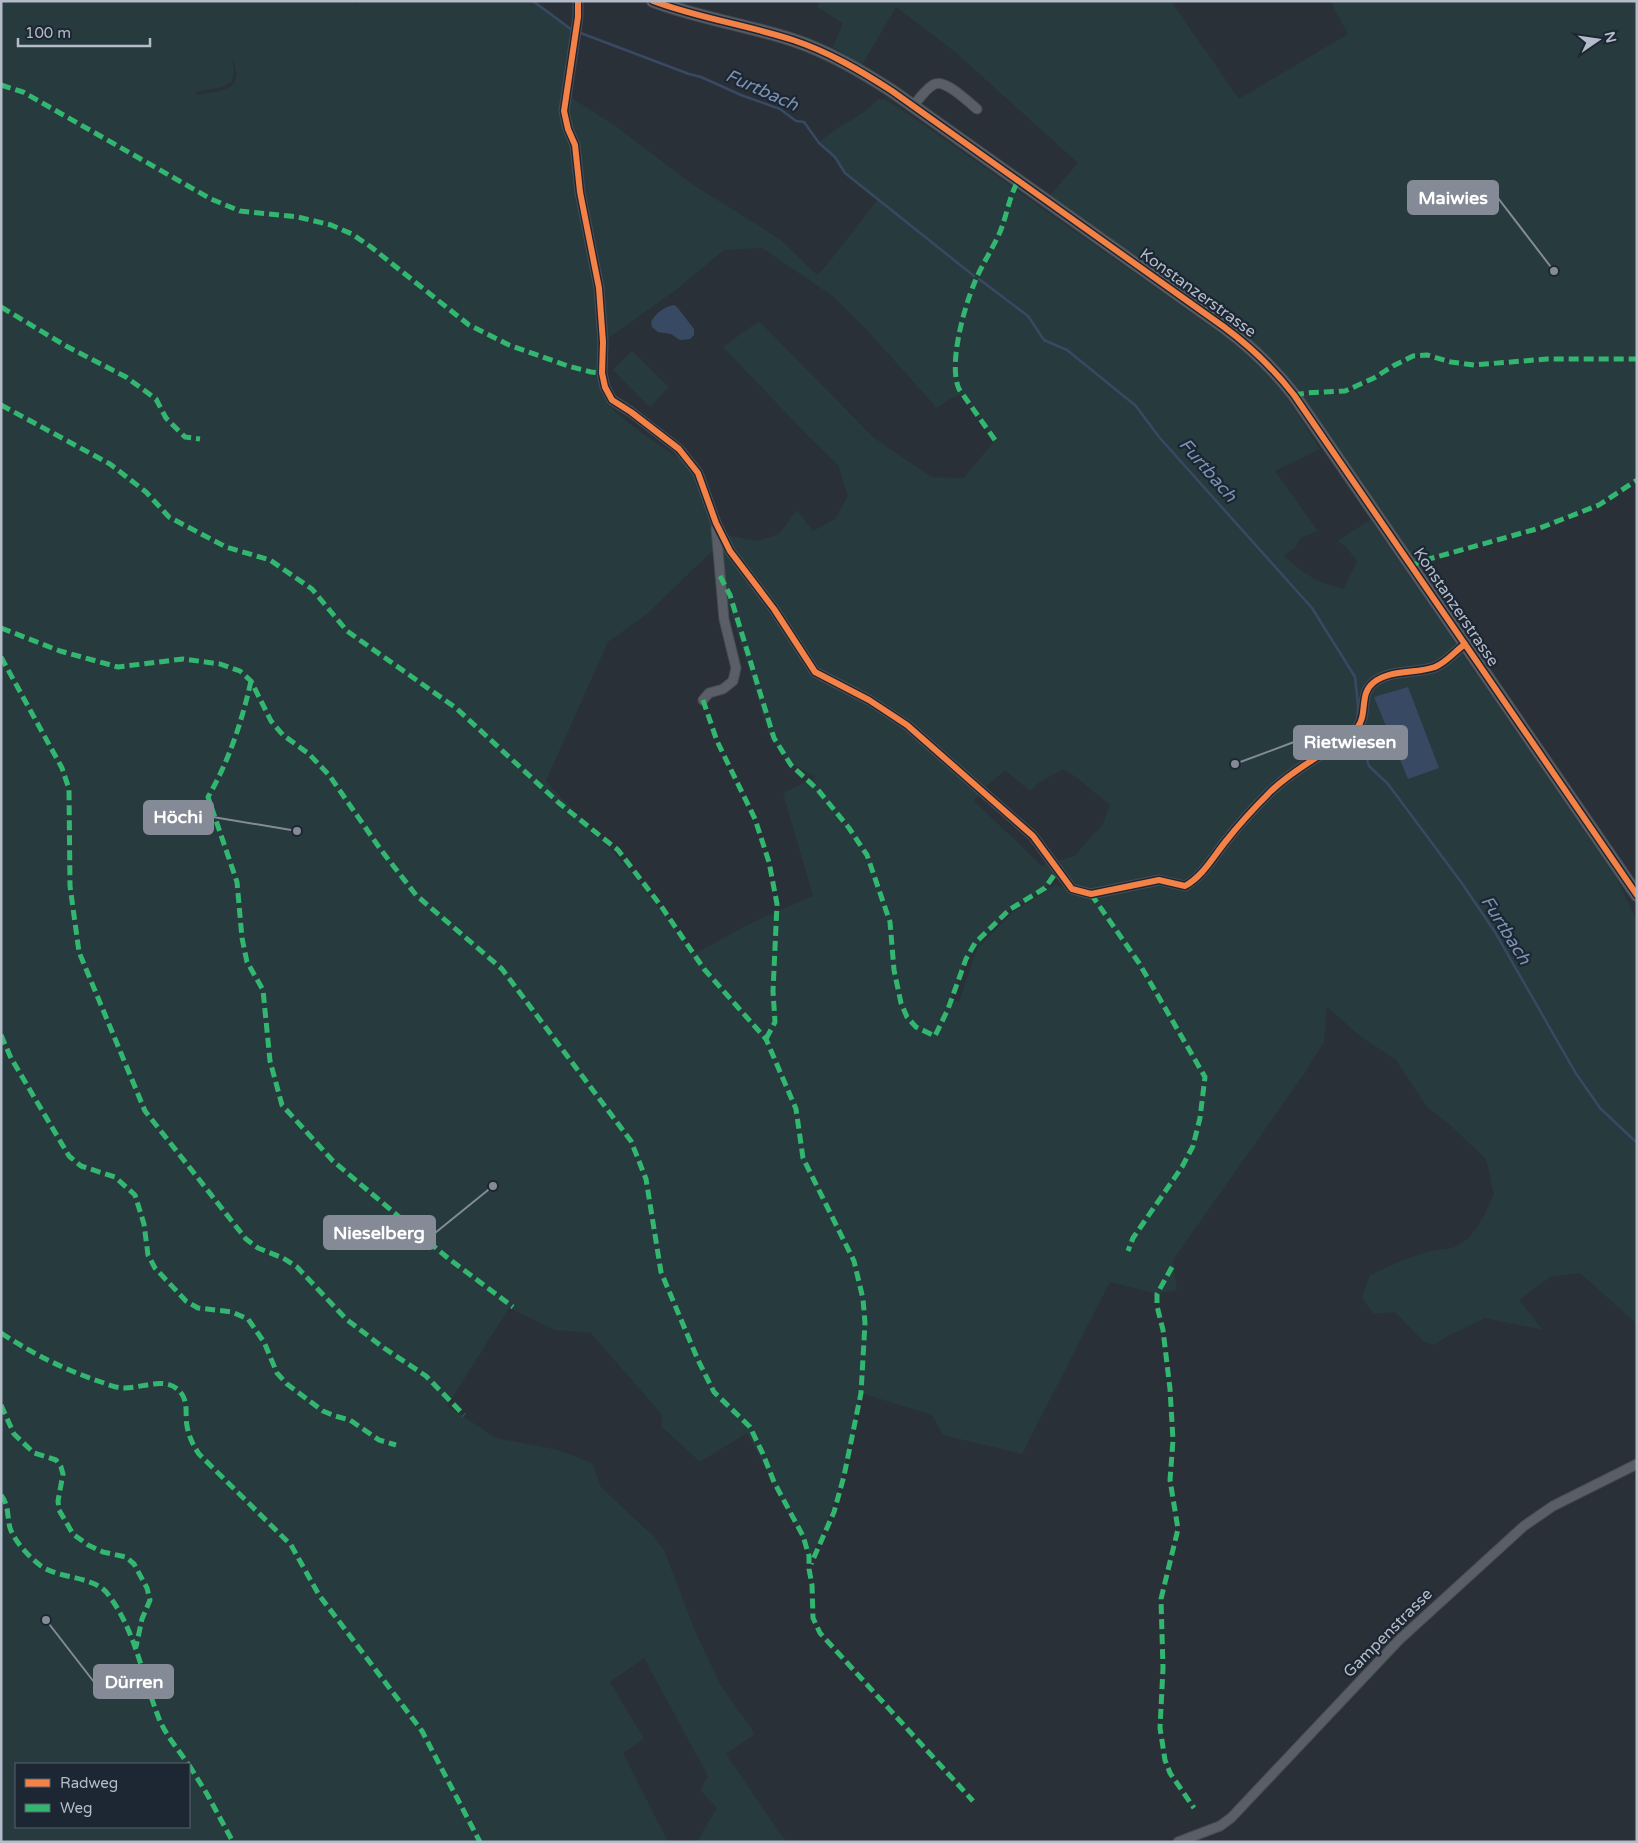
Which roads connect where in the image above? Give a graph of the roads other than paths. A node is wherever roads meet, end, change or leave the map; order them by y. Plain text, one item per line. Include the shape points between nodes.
1 (578, 1) edge
2 (652, 1) edge
3 (913, 106) junction
4 (977, 109) dead end
5 (716, 523) junction
6 (1464, 644) junction
7 (703, 700) dead end
8 (1637, 895) edge
9 (1637, 1464) edge
10 (1178, 1842) edge

1 - 5 street via 564,111 576,146 580,192 599,288 605,387 612,400 679,449 698,473
2 - 3 main road, Konstanzerstrasse via 808,45 845,62
3 - 4 street via 933,85 943,84
3 - 6 main road, Konstanzerstrasse via 1224,327 1260,358 1294,395
5 - 6 street via 730,551 774,609 815,672 869,700 907,725 1032,836 1072,889 1091,894 1158,880 1185,886 1197,879 1244,818 1271,791 1286,777 1358,728 1371,684 1385,677 1439,665
5 - 7 street via 724,620 736,668 733,681 723,689 709,693
6 - 8 main road, Konstanzerstrasse
9 - 10 street, Gampenstrasse via 1553,1506 1524,1526 1399,1640 1231,1818 1220,1826

